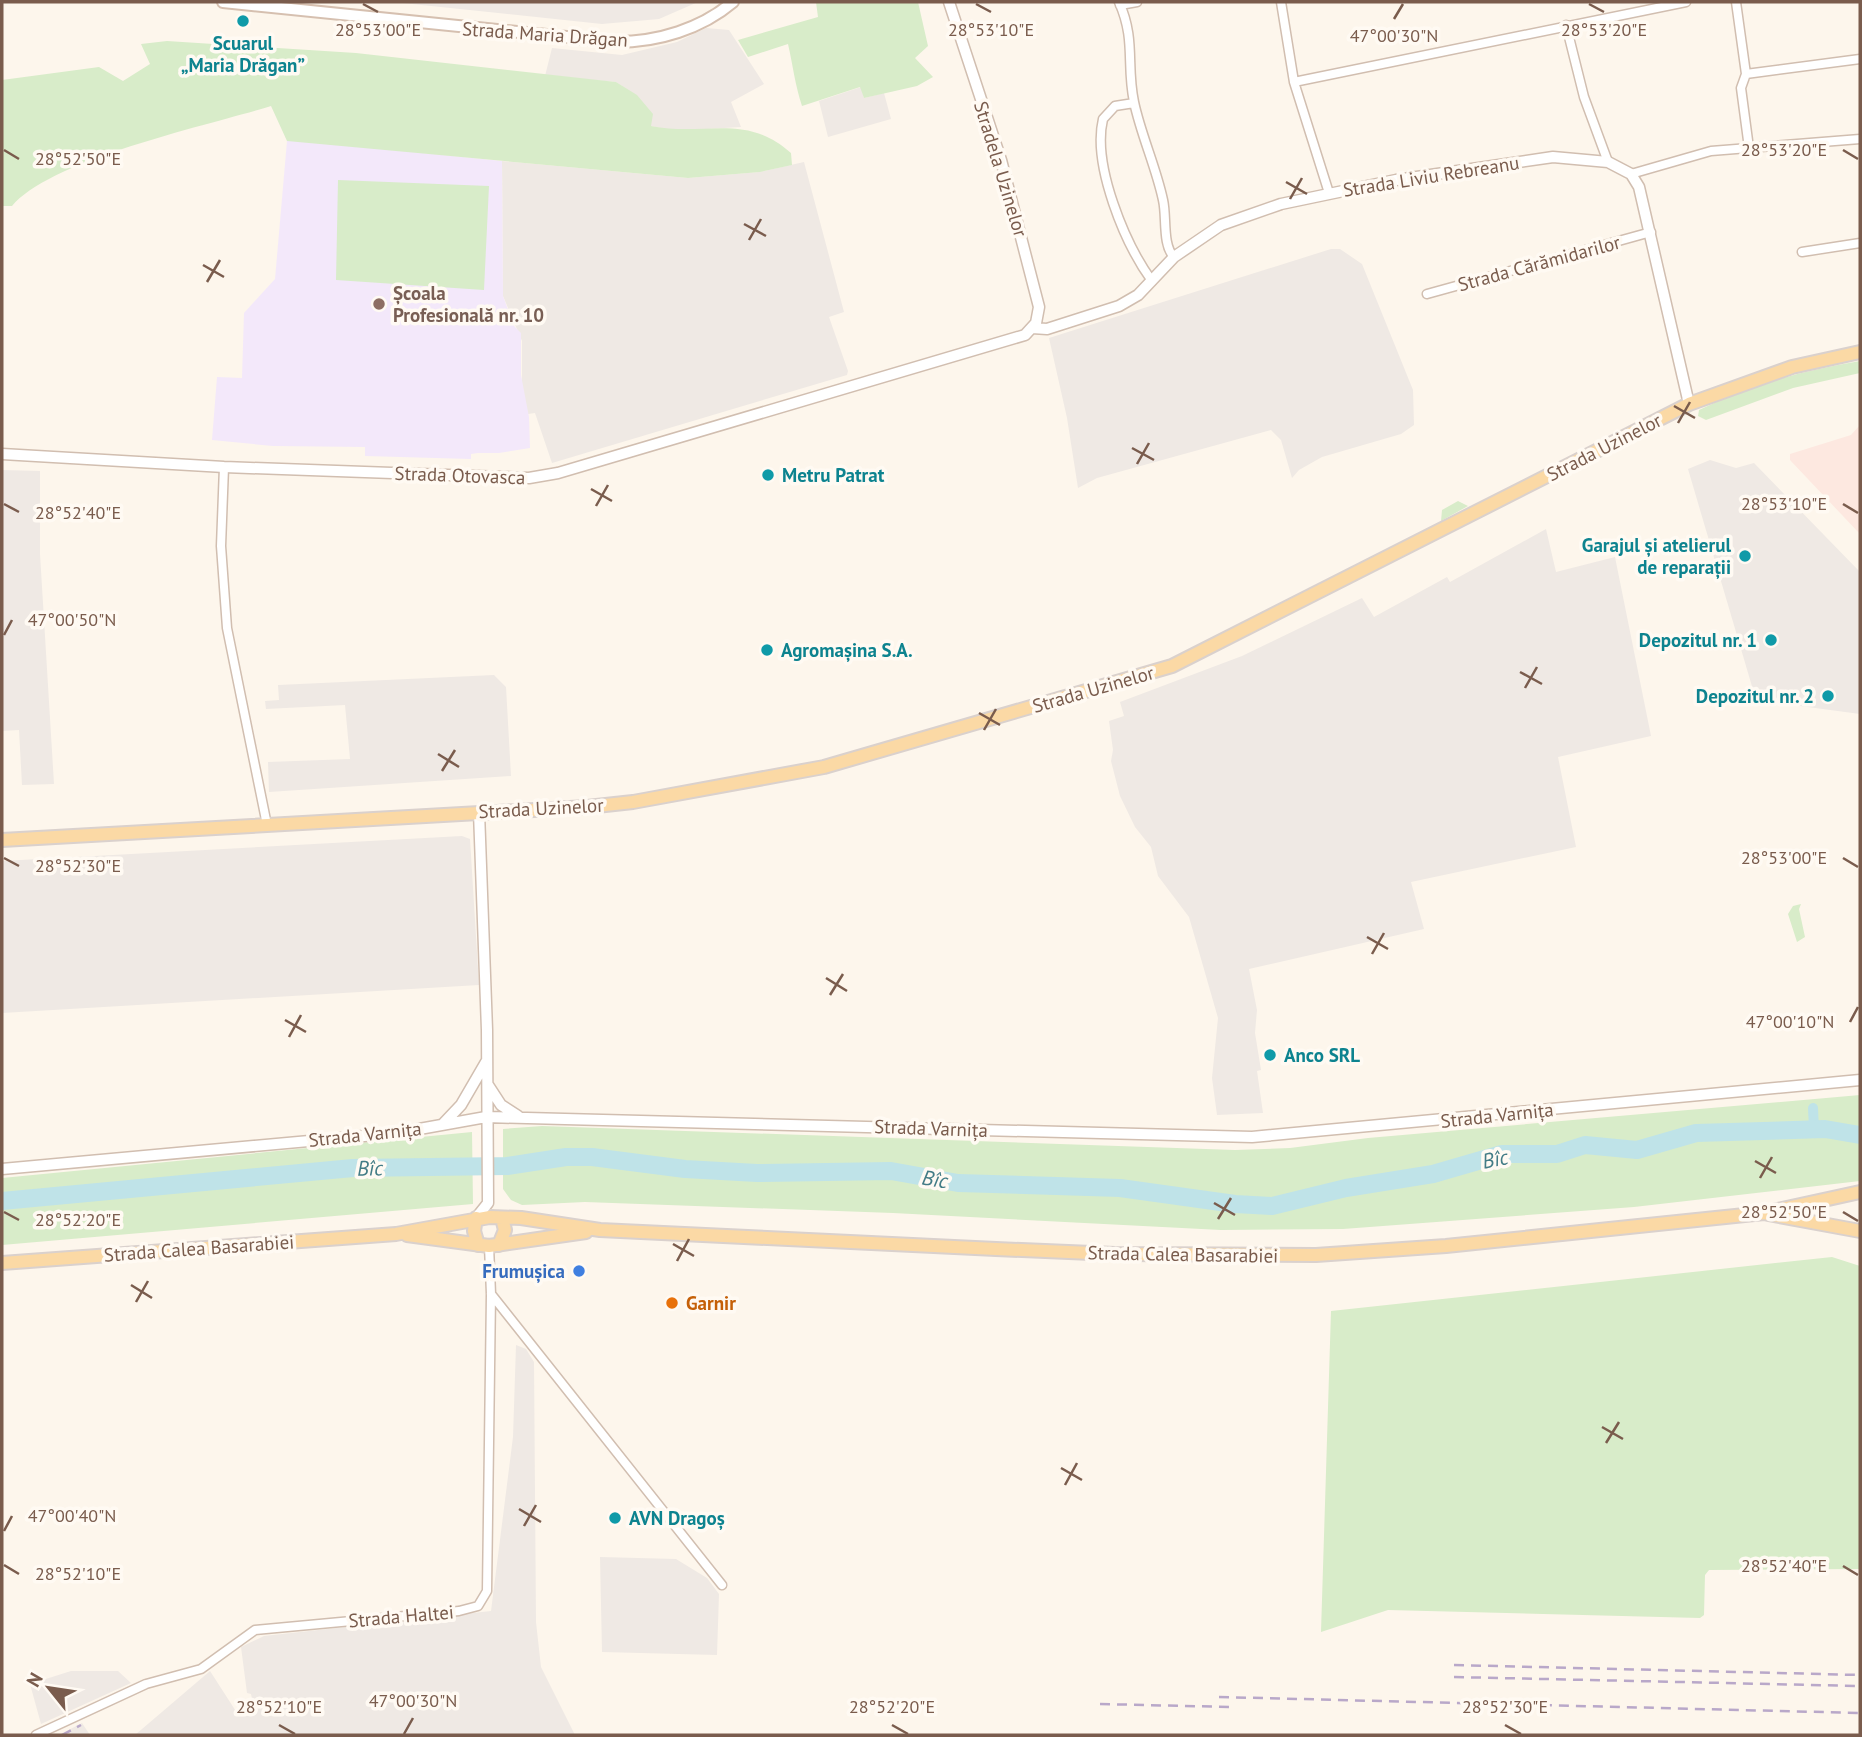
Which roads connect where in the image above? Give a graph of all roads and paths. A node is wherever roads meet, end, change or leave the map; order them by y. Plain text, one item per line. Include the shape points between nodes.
1 (223, 2) edge
2 (733, 2) edge
3 (949, 2) edge
4 (1137, 2) edge
5 (1281, 2) edge
6 (1686, 2) edge
7 (1736, 2) edge
8 (1119, 3) edge
9 (1566, 25) junction
10 (1860, 58) edge
11 (1745, 74) junction
12 (1294, 82) junction
13 (1134, 103) junction
14 (1860, 139) edge
15 (1749, 148) junction
16 (1608, 162) junction
17 (1631, 174) junction
18 (1329, 193) junction
19 (1651, 232) junction
20 (1860, 243) edge
21 (1802, 252) dead end
22 (1174, 257) junction
23 (1152, 281) junction
24 (1427, 294) dead end
25 (1029, 332) junction
26 (1860, 352) edge
27 (1689, 404) junction
28 (2, 454) edge
29 (225, 467) junction
30 (479, 812) junction
31 (267, 825) junction
32 (2, 840) edge
33 (488, 1058) junction
34 (1860, 1080) edge
35 (488, 1084) junction
36 (519, 1116) junction
37 (486, 1117) junction
38 (443, 1125) junction
39 (2, 1169) edge
40 (1860, 1192) edge
41 (488, 1199) junction
42 (1764, 1213) junction
43 (502, 1218) junction
44 (476, 1219) junction
45 (600, 1230) junction
46 (1860, 1231) edge
47 (396, 1234) junction
48 (489, 1245) junction
49 (2, 1263) edge
50 (491, 1294) junction
51 (722, 1585) dead end
52 (36, 1735) edge

1 - 2 main road, Strada Maria Drăgan via 610,42 677,33
3 - 25 street, Stradela Uzinelor via 1022,234 1039,307
4 - 8 street
5 - 12 street
6 - 9 street
7 - 11 street
8 - 13 street via 1132,47
9 - 12 street
9 - 16 street via 1584,97
10 - 11 street
11 - 15 street via 1741,88
12 - 18 street
13 - 22 street via 1163,199 1168,250
13 - 23 street via 1108,111 1100,139 1110,190 1135,255
14 - 15 street
15 - 17 street via 1711,151
16 - 17 street, Strada Liviu Rebreanu
16 - 18 street, Strada Liviu Rebreanu via 1553,157
17 - 19 street via 1642,195
18 - 22 street, Strada Liviu Rebreanu via 1250,213 1221,225
19 - 24 street, Strada Cărămidarilor
19 - 27 street
20 - 21 street
22 - 23 street, Strada Liviu Rebreanu
23 - 25 street, Strada Liviu Rebreanu via 1119,306
25 - 29 street, Strada Otovasca via 538,477
26 - 27 main road, Strada Uzinelor via 1792,367
27 - 30 main road, Strada Uzinelor via 1172,666 824,767 633,802
28 - 29 street, Strada Otovasca
29 - 31 street via 220,546 227,628
30 - 31 main road, Strada Uzinelor
30 - 33 street
31 - 32 main road, Strada Uzinelor
33 - 35 street
33 - 38 street via 469,1093
34 - 36 street, Strada Varnița via 1252,1137
35 - 36 street via 500,1105
35 - 37 street
36 - 37 street, Strada Varnița
37 - 38 street, Strada Varnița
37 - 41 street
38 - 39 street, Strada Varnița
40 - 42 main road, Strada Calea Basarabiei
41 - 43 street
41 - 44 street
42 - 45 main road, Strada Calea Basarabiei via 1446,1246 1266,1255 1115,1254
42 - 46 main road, Strada Calea Basarabiei
43 - 44 main road, Strada Calea Basarabiei
43 - 45 main road, Strada Calea Basarabiei
43 - 48 main road via 505,1230
44 - 47 main road, Strada Calea Basarabiei
44 - 48 main road via 474,1231
45 - 48 main road, Strada Calea Basarabiei
47 - 48 main road, Strada Calea Basarabiei
47 - 49 main road, Strada Calea Basarabiei
48 - 50 street, Strada Haltei
50 - 51 street
50 - 52 street, Strada Haltei via 487,1591 478,1606 255,1630 201,1669 146,1684

